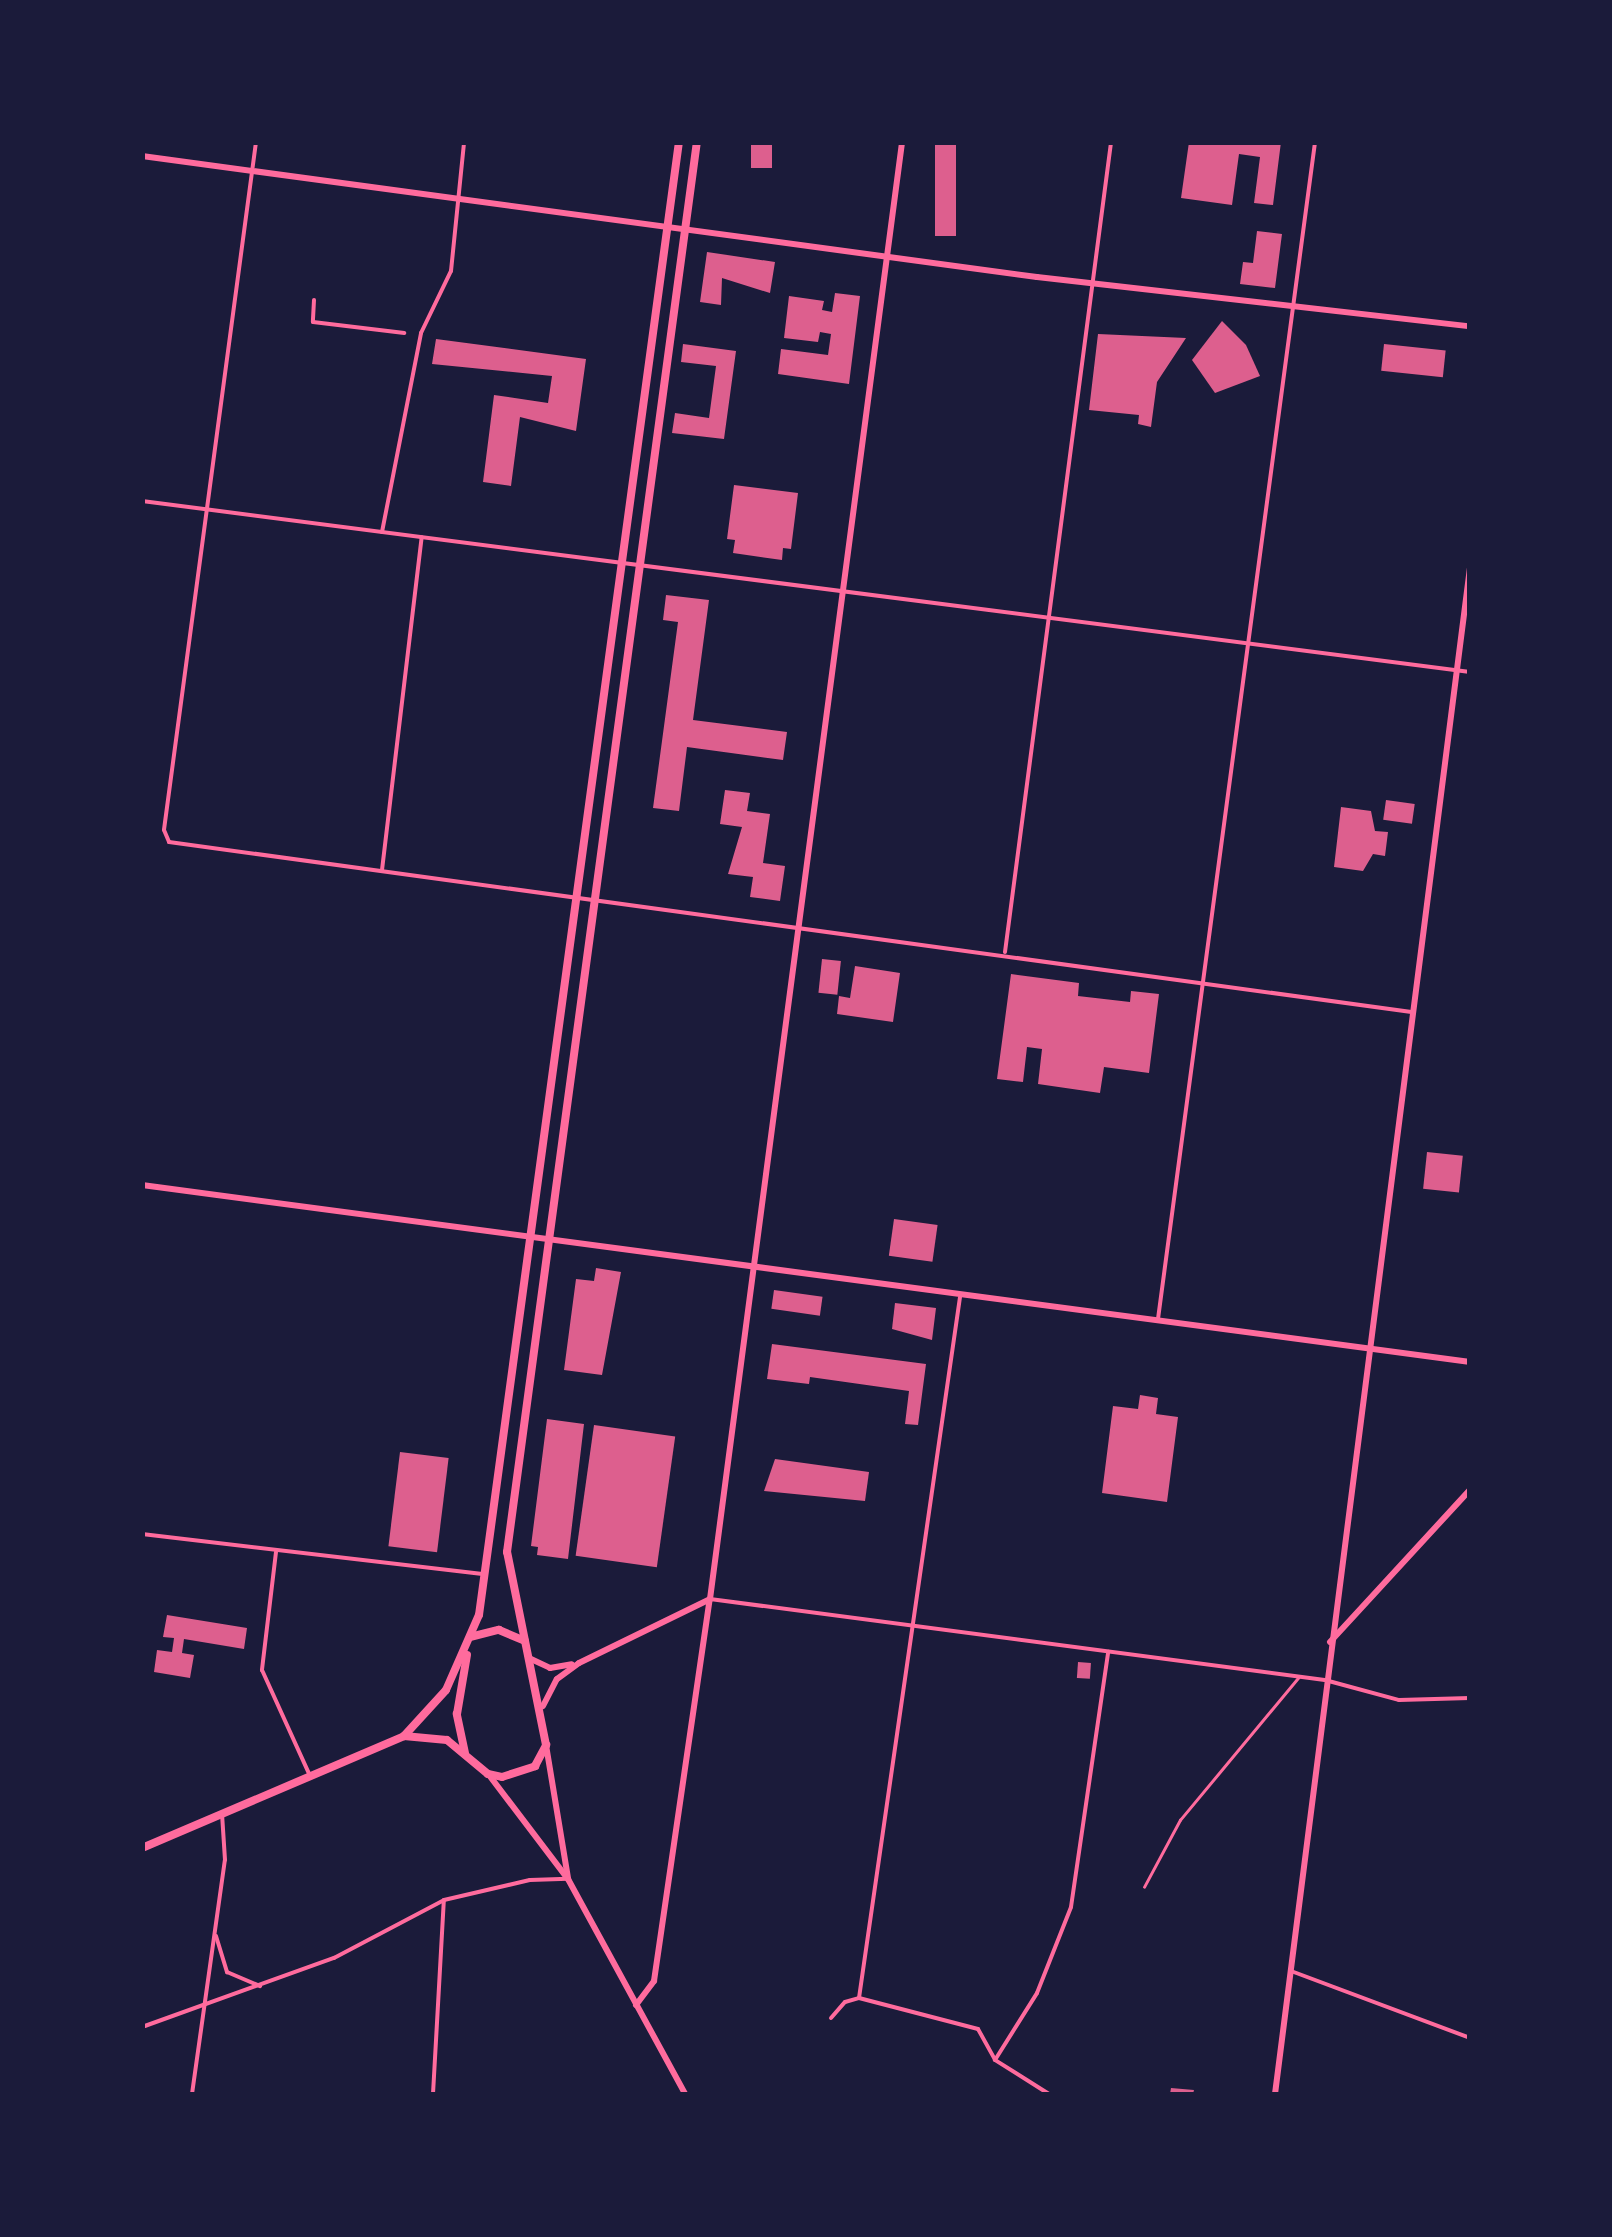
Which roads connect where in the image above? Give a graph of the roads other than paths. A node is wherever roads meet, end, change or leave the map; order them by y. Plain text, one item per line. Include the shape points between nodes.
1 (256, 142) edge
2 (464, 142) edge
3 (679, 142) edge
4 (697, 142) edge
5 (902, 142) edge
6 (1111, 142) edge
7 (1315, 142) edge
8 (142, 156) edge
9 (253, 170) junction
10 (460, 199) junction
11 (668, 228) junction
12 (686, 230) junction
13 (885, 257) junction
14 (1094, 284) junction
15 (314, 300) dead end
16 (1294, 306) junction
17 (1470, 326) edge
18 (404, 333) dead end
19 (142, 501) edge
20 (209, 510) junction
21 (382, 532) junction
22 (422, 537) junction
23 (625, 565) junction
24 (642, 566) junction
25 (1470, 567) edge
26 (846, 592) junction
27 (1048, 618) junction
28 (1249, 644) junction
29 (1457, 671) junction
30 (1470, 672) edge
31 (382, 872) junction
32 (579, 898) junction
33 (597, 900) junction
34 (802, 926) junction
35 (1005, 952) junction
36 (1206, 980) junction
37 (1412, 1012) junction
38 (142, 1185) edge
39 (532, 1240) junction
40 (548, 1242) junction
41 (756, 1266) junction
42 (960, 1292) junction
43 (1158, 1319) junction
44 (1366, 1347) junction
45 (1470, 1362) edge
46 (1470, 1490) edge
47 (142, 1534) edge
48 (276, 1552) junction
49 (485, 1574) junction
50 (710, 1599) junction
51 (910, 1627) junction
52 (470, 1637) junction
53 (525, 1641) junction
54 (1329, 1643) junction
55 (1108, 1652) junction
56 (531, 1659) junction
57 (578, 1664) junction
58 (1299, 1677) junction
59 (1325, 1680) junction
60 (1470, 1698) edge
61 (543, 1706) junction
62 (404, 1736) junction
63 (546, 1745) junction
64 (465, 1753) junction
65 (488, 1774) junction
66 (310, 1776) junction
67 (222, 1814) junction
68 (142, 1848) edge
69 (568, 1879) junction
70 (1144, 1887) dead end
71 (444, 1900) junction
72 (215, 1934) junction
73 (1290, 1971) junction
74 (260, 1986) junction
75 (859, 1998) junction
76 (206, 2001) junction
77 (636, 2005) junction
78 (831, 2018) dead end
79 (142, 2027) edge
80 (1470, 2038) edge
81 (995, 2060) junction
82 (192, 2094) edge
83 (432, 2094) edge
84 (684, 2094) edge
85 (1049, 2094) edge
86 (1274, 2094) edge

1 - 9 street
2 - 10 street
3 - 11 main road
4 - 12 main road
5 - 13 main road
6 - 14 street
7 - 16 street
8 - 9 main road
9 - 10 main road
9 - 20 street
10 - 11 main road
10 - 21 street via 450,271 421,333
11 - 12 main road
11 - 23 main road
12 - 13 main road
12 - 24 main road
13 - 14 main road
13 - 26 main road
14 - 16 main road
14 - 27 street
15 - 18 street via 313,322
16 - 17 main road
16 - 28 street
19 - 20 street
20 - 21 street
20 - 31 street via 164,830 170,842
21 - 22 street
22 - 23 street
22 - 31 street
23 - 24 street
23 - 32 main road
24 - 26 street
24 - 33 main road
25 - 29 main road
26 - 27 street
26 - 34 main road
27 - 28 street
27 - 35 street
28 - 29 street
28 - 36 street
29 - 30 street
29 - 37 main road
31 - 32 street
32 - 33 street
32 - 39 main road
33 - 34 street
33 - 40 main road
34 - 35 street
34 - 41 main road
35 - 36 street
36 - 37 street
36 - 43 street
37 - 44 main road
38 - 39 main road
39 - 40 main road
39 - 49 main road
40 - 41 main road
40 - 53 main road via 508,1552
41 - 42 main road
41 - 50 main road
42 - 43 main road
42 - 51 street
43 - 44 main road
44 - 45 main road
44 - 54 main road
46 - 54 main road
47 - 48 street
48 - 49 street
48 - 66 street via 262,1670
49 - 52 main road
50 - 51 street
50 - 57 main road
50 - 77 main road via 654,1982
51 - 55 street
51 - 75 street
52 - 53 main road via 499,1630
52 - 62 main road via 432,1712
52 - 64 main road via 457,1714
53 - 56 main road
54 - 59 main road
55 - 58 street
55 - 81 street via 1071,1906 1037,1993
56 - 57 main road via 550,1668
56 - 61 main road
57 - 61 main road via 557,1678
58 - 59 street
58 - 70 lane via 1180,1820
59 - 60 street via 1398,1700
59 - 73 main road
61 - 63 main road
62 - 64 main road via 448,1740
62 - 66 main road
63 - 65 main road via 525,1772
63 - 69 main road
64 - 65 main road
65 - 69 main road
66 - 67 main road
67 - 68 main road
67 - 72 street via 227,1834
69 - 71 street via 530,1880
69 - 77 main road
71 - 74 street via 334,1958
71 - 83 street
72 - 74 street via 227,1972
72 - 76 street
73 - 80 street
73 - 86 main road
74 - 76 street
75 - 78 street
75 - 81 street via 978,2028
76 - 79 street
76 - 82 street
77 - 84 main road
81 - 85 street

